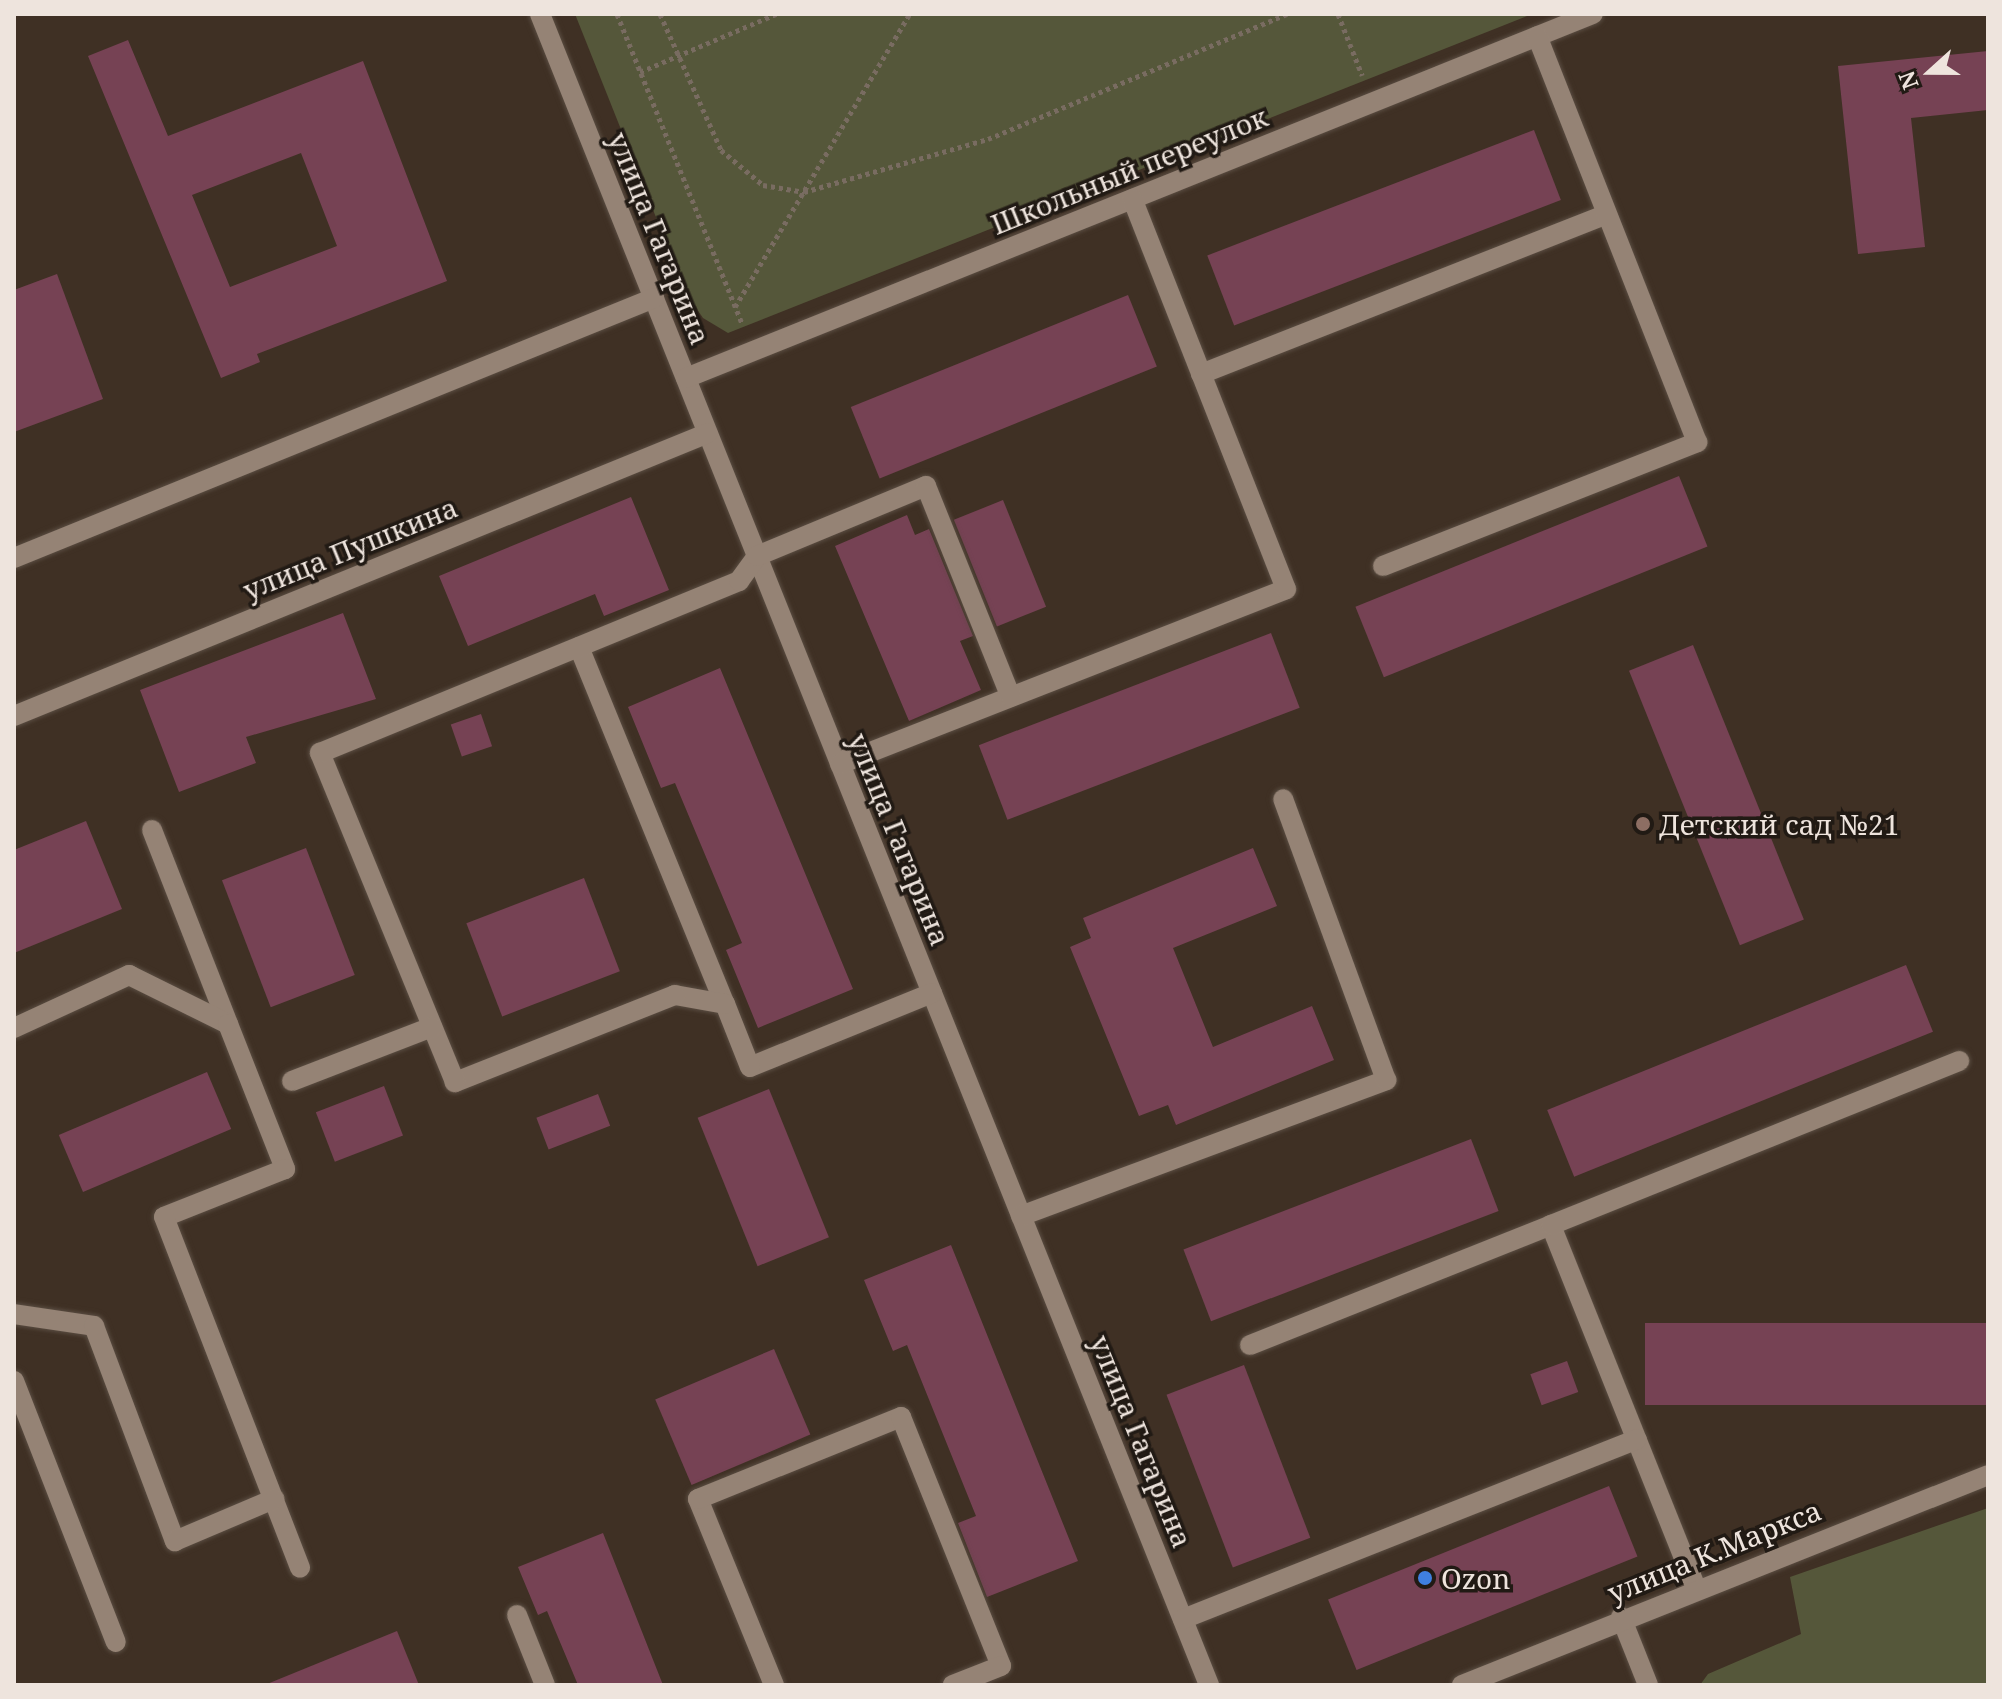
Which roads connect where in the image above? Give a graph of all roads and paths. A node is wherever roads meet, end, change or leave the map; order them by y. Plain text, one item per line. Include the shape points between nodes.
1 (540, 14) edge
2 (617, 14) edge
3 (660, 14) edge
4 (776, 14) edge
5 (910, 14) edge
6 (1287, 14) edge
7 (1338, 14) edge
8 (1593, 14) edge
9 (1537, 36) junction
10 (678, 56) junction
11 (640, 72) junction
12 (1373, 102) junction
13 (804, 192) junction
14 (1132, 199) junction
15 (1607, 214) junction
16 (654, 298) junction
17 (735, 308) junction
18 (752, 351) junction
19 (1201, 374) junction
20 (686, 378) junction
21 (708, 433) junction
22 (757, 556) junction
23 (14, 558) edge
24 (1383, 566) dead end
25 (579, 647) junction
26 (1011, 697) junction
27 (14, 716) edge
28 (840, 764) junction
29 (1283, 799) dead end
30 (152, 830) dead end
31 (932, 993) junction
32 (725, 1004) junction
33 (228, 1024) junction
34 (432, 1027) junction
35 (14, 1028) edge
36 (1959, 1061) dead end
37 (292, 1081) dead end
38 (1021, 1216) junction
39 (1551, 1225) junction
40 (14, 1314) edge
41 (1250, 1345) dead end
42 (14, 1381) edge
43 (1637, 1439) junction
44 (1988, 1475) edge
45 (274, 1499) junction
46 (300, 1568) dead end
47 (1696, 1588) junction
48 (517, 1615) dead end
49 (1621, 1617) junction
50 (1183, 1619) junction
51 (116, 1642) dead end
52 (545, 1685) edge
53 (774, 1685) edge
54 (953, 1685) edge
55 (1209, 1685) edge
56 (1462, 1685) edge
57 (1648, 1685) edge

1 - 16 street, улица Гагарина
2 - 11 path
3 - 10 path
4 - 10 path
5 - 13 path
6 - 13 path via 988,139
7 - 12 path
8 - 9 street, Школьный переулок
9 - 12 street, Школьный переулок
9 - 15 street
10 - 11 path
10 - 13 path via 709,131 734,166 763,185
11 - 17 path
12 - 14 street, Школьный переулок
13 - 17 path
14 - 18 street, Школьный переулок
14 - 19 street
15 - 19 street
15 - 24 street via 1697,442
16 - 20 street, улица Гагарина
16 - 23 street
17 - 18 path
18 - 20 street, Школьный переулок
19 - 26 street via 1286,589
20 - 21 street, улица Гагарина
21 - 22 street, улица Гагарина
21 - 27 street, улица Пушкина
22 - 25 street via 739,581
22 - 26 street via 926,486
22 - 28 street, улица Гагарина
25 - 32 street
25 - 34 street via 320,753
26 - 28 street
28 - 31 street, улица Гагарина
29 - 38 street via 1386,1080
30 - 33 street
31 - 32 street via 750,1067
31 - 38 street, улица Гагарина
32 - 34 street via 675,995 455,1082
33 - 35 street via 129,975
33 - 45 street via 285,1169 164,1217
34 - 37 street
36 - 39 street
38 - 50 street, улица Гагарина
39 - 41 street
39 - 43 street
40 - 45 street via 94,1326 175,1541
42 - 51 street
43 - 47 street
43 - 50 street
44 - 47 street, улица К.Маркса
45 - 46 street
47 - 49 street, улица К.Маркса
48 - 52 street
49 - 56 street, улица К.Маркса
49 - 57 street
50 - 55 street, улица Гагарина
53 - 54 street via 698,1499 901,1417 1001,1666

